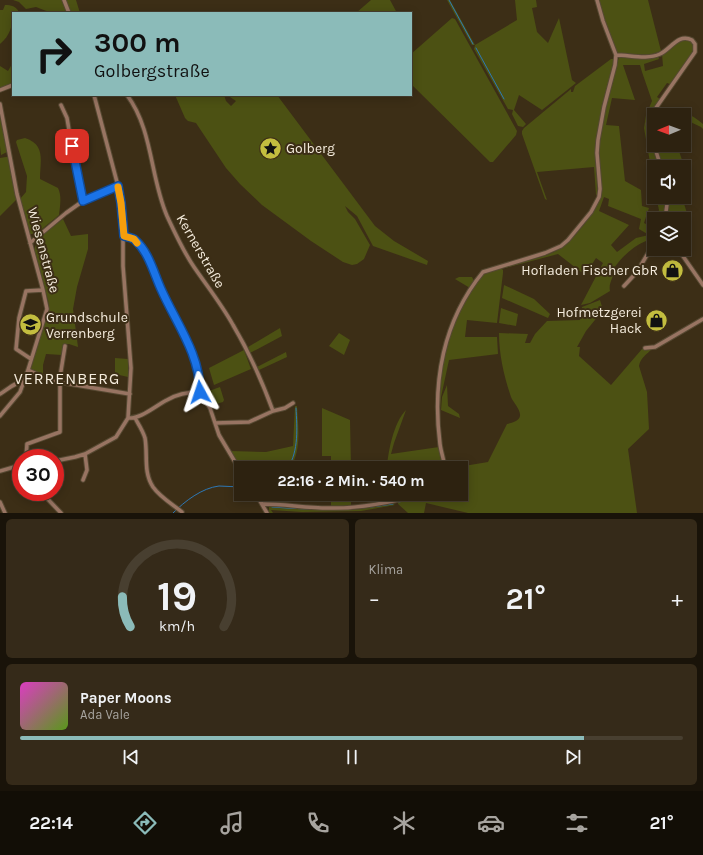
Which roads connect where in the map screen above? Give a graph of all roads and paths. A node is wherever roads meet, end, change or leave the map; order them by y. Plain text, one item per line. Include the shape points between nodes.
1 (64, 0) edge
2 (598, 0) edge
3 (69, 12) edge
4 (616, 55) junction
5 (12, 85) edge
6 (0, 90) edge
7 (94, 96) edge
8 (128, 96) edge
9 (0, 104) edge
10 (60, 105) dead end
11 (656, 108) edge
12 (118, 186) junction
13 (83, 201) junction
14 (124, 236) junction
15 (30, 243) junction
16 (647, 255) edge
17 (683, 256) edge
18 (703, 285) edge
19 (624, 286) dead end
20 (43, 290) junction
21 (703, 320) edge
22 (65, 346) dead end
23 (645, 348) dead end
24 (31, 359) junction
25 (28, 370) junction
26 (24, 382) junction
27 (59, 383) junction
28 (200, 392) junction
29 (0, 394) edge
30 (130, 394) junction
31 (293, 403) dead end
32 (273, 411) junction
33 (0, 416) edge
34 (128, 418) junction
35 (135, 418) junction
36 (215, 424) junction
37 (27, 449) edge
38 (85, 454) junction
39 (64, 460) edge
40 (235, 461) edge
41 (443, 461) edge
42 (12, 467) edge
43 (0, 470) edge
44 (83, 480) dead end
45 (49, 501) edge
46 (261, 501) edge
47 (395, 501) edge
48 (0, 502) edge
49 (263, 504) junction
50 (182, 512) dead end
51 (5, 513) edge
52 (60, 513) edge
53 (268, 513) edge

1 - 3 street
2 - 4 street
4 - 11 street via 650,56 660,54 680,39 692,40 695,52
4 - 41 street via 598,140 600,189 595,205 561,246 483,272 461,304 450,326 442,360 437,411
5 - 6 street
7 - 12 street
8 - 32 street, Kernerstraße via 146,137 166,214 193,266 233,324 265,388
9 - 15 street, Wiesenstraße via 17,194
10 - 13 street via 67,118
12 - 13 street
12 - 14 street
13 - 15 street
14 - 28 street via 134,239 147,257 189,344 198,372
14 - 30 street via 123,266 131,368
15 - 20 street, Wiesenstraße
16 - 19 street via 637,272
17 - 18 street
20 - 24 street, Wiesenstraße via 47,309
20 - 24 street via 26,291 19,318 16,349
21 - 23 street via 655,347
22 - 27 street
24 - 25 street, Wiesenstraße
25 - 26 street, Wiesenstraße
25 - 27 street
26 - 29 street via 17,382
26 - 33 street, Wiesenstraße via 20,392
27 - 30 street
27 - 37 street via 60,432 27,444
28 - 35 street via 186,393 168,399
28 - 36 street via 210,408
30 - 34 street
31 - 32 street
32 - 36 street via 249,422
34 - 35 street
34 - 38 street via 116,437
35 - 50 street via 145,440 146,467 152,486
36 - 40 street
38 - 39 street
38 - 44 street via 87,470
42 - 43 street
45 - 52 street
46 - 49 street
47 - 49 street via 351,507 300,508
48 - 51 street
49 - 53 street

